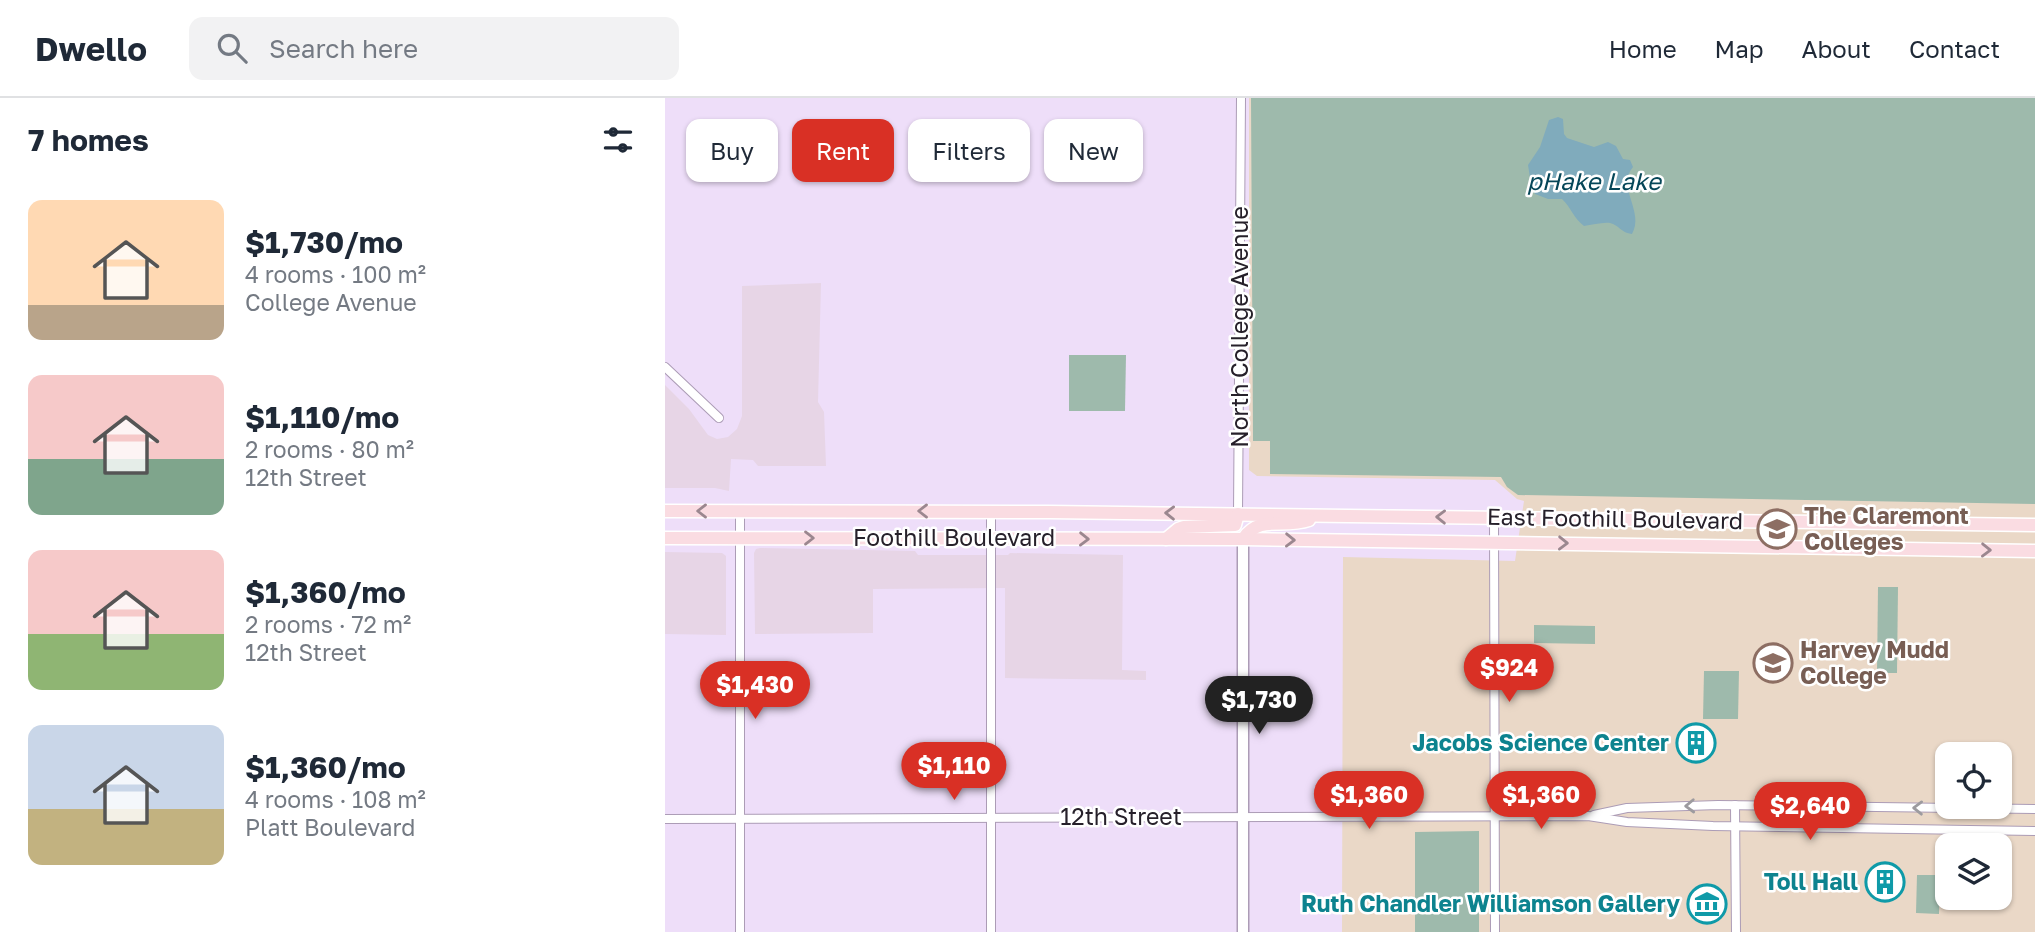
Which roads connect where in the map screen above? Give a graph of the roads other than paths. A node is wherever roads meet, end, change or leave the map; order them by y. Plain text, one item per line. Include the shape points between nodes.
1 (1241, 98) edge
2 (665, 367) edge
3 (719, 418) dead end
4 (665, 511) edge
5 (740, 511) junction
6 (991, 512) junction
7 (1238, 513) junction
8 (1323, 515) junction
9 (1494, 518) junction
10 (2035, 525) edge
11 (741, 537) junction
12 (665, 538) edge
13 (991, 538) junction
14 (1166, 539) junction
15 (1243, 539) junction
16 (1494, 542) junction
17 (2035, 551) edge
18 (1735, 805) junction
19 (2035, 809) edge
20 (991, 816) junction
21 (1494, 816) junction
22 (1588, 816) junction
23 (1243, 817) junction
24 (740, 818) junction
25 (665, 819) edge
26 (1735, 826) junction
27 (2035, 831) edge
28 (740, 932) edge
29 (991, 932) edge
30 (1243, 932) edge
31 (1495, 932) edge
32 (1736, 932) edge

1 - 7 street, North College Avenue
2 - 3 street
5 -> 4 main road, Foothill Boulevard
6 -> 5 main road, Foothill Boulevard
5 - 11 street
7 -> 6 main road, Foothill Boulevard
6 - 13 street
7 - 8 main road, East Foothill Boulevard
7 - 14 main road via 1235,524 1178,528
9 -> 8 main road, East Foothill Boulevard
8 - 15 main road via 1300,523 1258,525
9 - 10 main road, East Foothill Boulevard
9 - 16 street
11 - 12 main road, Foothill Boulevard
11 -> 13 main road, Foothill Boulevard
11 - 24 street
13 -> 14 main road, Foothill Boulevard
13 - 20 street
14 - 15 main road, Foothill Boulevard
15 -> 16 main road, East Foothill Boulevard
15 - 23 street
16 -> 17 main road, East Foothill Boulevard
16 - 21 street
19 -> 18 street
18 -> 22 street via 1627,808
18 - 26 street
20 - 23 street, 12th Street
20 - 24 street, 12th Street
20 - 29 street
21 - 22 street, 12th Street
21 - 23 street, 12th Street
21 - 31 street
22 - 26 street
23 - 30 street
24 - 25 street, 12th Street
24 - 28 street
26 - 27 street
26 - 32 street

